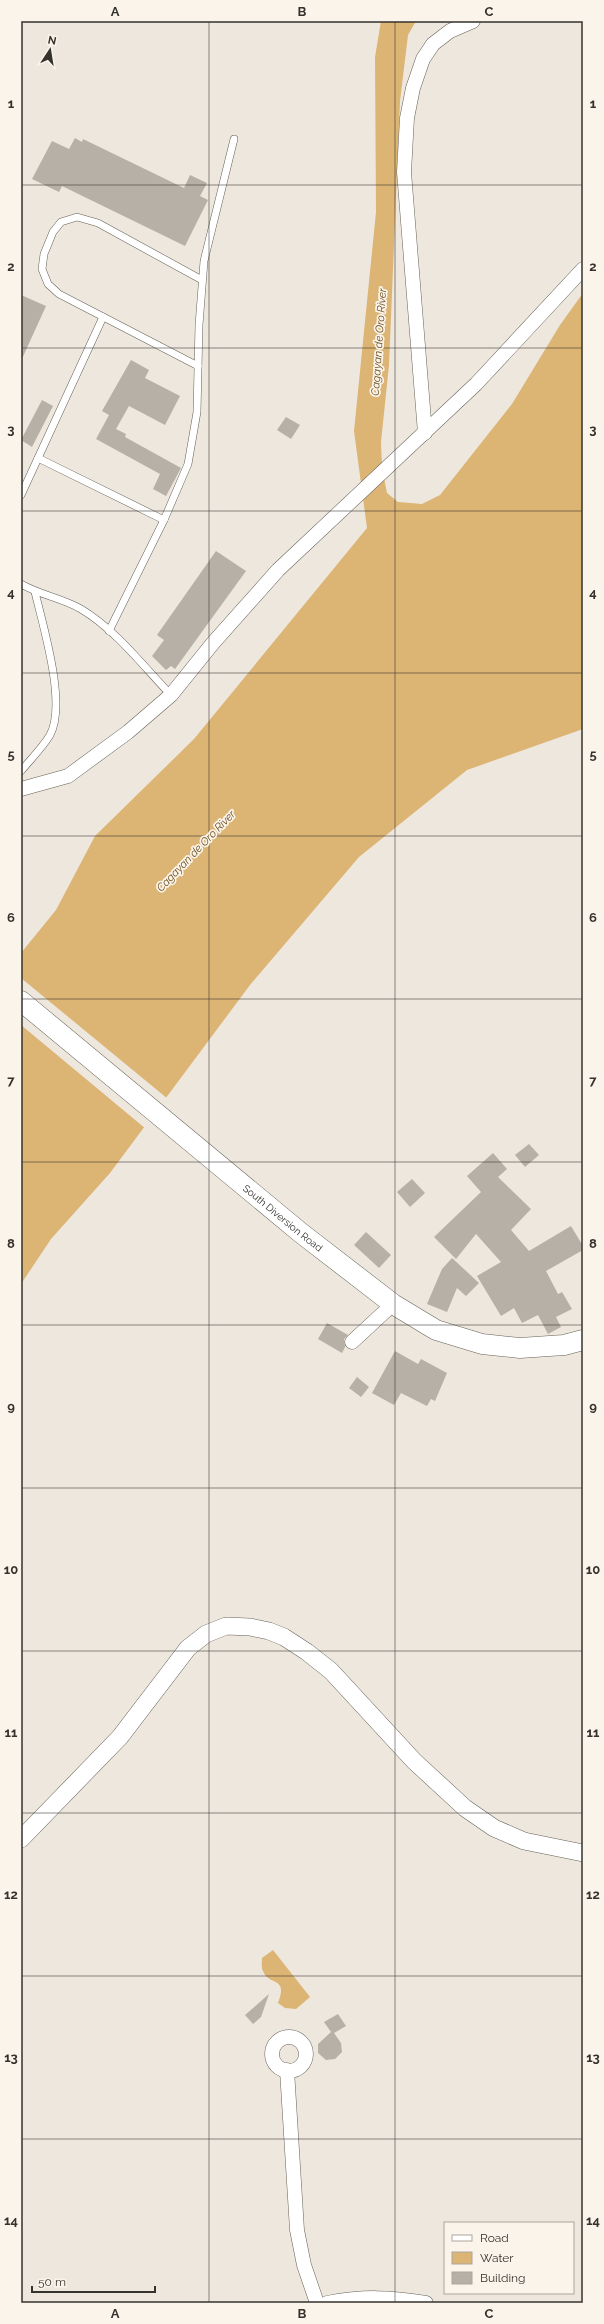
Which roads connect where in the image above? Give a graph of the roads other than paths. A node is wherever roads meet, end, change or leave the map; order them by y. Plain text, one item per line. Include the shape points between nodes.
1 (473, 21) edge
2 (234, 140) dead end
3 (583, 269) edge
4 (202, 280) junction
5 (103, 317) junction
6 (198, 366) junction
7 (424, 433) junction
8 (38, 458) junction
9 (21, 495) edge
10 (164, 520) junction
11 (21, 584) edge
12 (35, 592) junction
13 (109, 630) junction
14 (172, 696) junction
15 (21, 771) edge
16 (21, 789) edge
17 (21, 1001) edge
18 (393, 1304) junction
19 (583, 1340) edge
20 (352, 1342) dead end
21 (21, 1839) edge
22 (583, 1853) edge
23 (287, 2070) dead end
24 (317, 2303) edge
25 (327, 2303) edge
26 (426, 2303) edge

1 - 7 street via 450,31 433,44 423,59 413,88 407,118 404,172
2 - 4 lane via 204,261
3 - 7 street via 476,384
4 - 5 lane via 98,223 77,217 61,222 53,232 44,254 42,269 48,284 59,294
4 - 6 lane
5 - 6 lane
5 - 8 lane
6 - 10 lane via 197,412 188,464
7 - 14 street via 278,570 213,643
8 - 9 lane
8 - 10 lane
10 - 13 lane
11 - 12 lane
12 - 13 lane via 79,608
12 - 15 lane via 49,649 57,709 50,734
13 - 14 lane
14 - 16 street via 68,776
17 - 18 main road, South Diversion Road via 301,1233
18 - 19 main road, South Diversion Road via 436,1330 482,1344 520,1348 564,1345
18 - 20 street
21 - 22 street via 120,1737 188,1648 206,1634 226,1626 269,1631 284,1637 307,1652 332,1672 414,1761 465,1808 494,1828 524,1841
23 - 24 street via 298,2230 304,2265
25 - 26 street via 353,2298 387,2297

